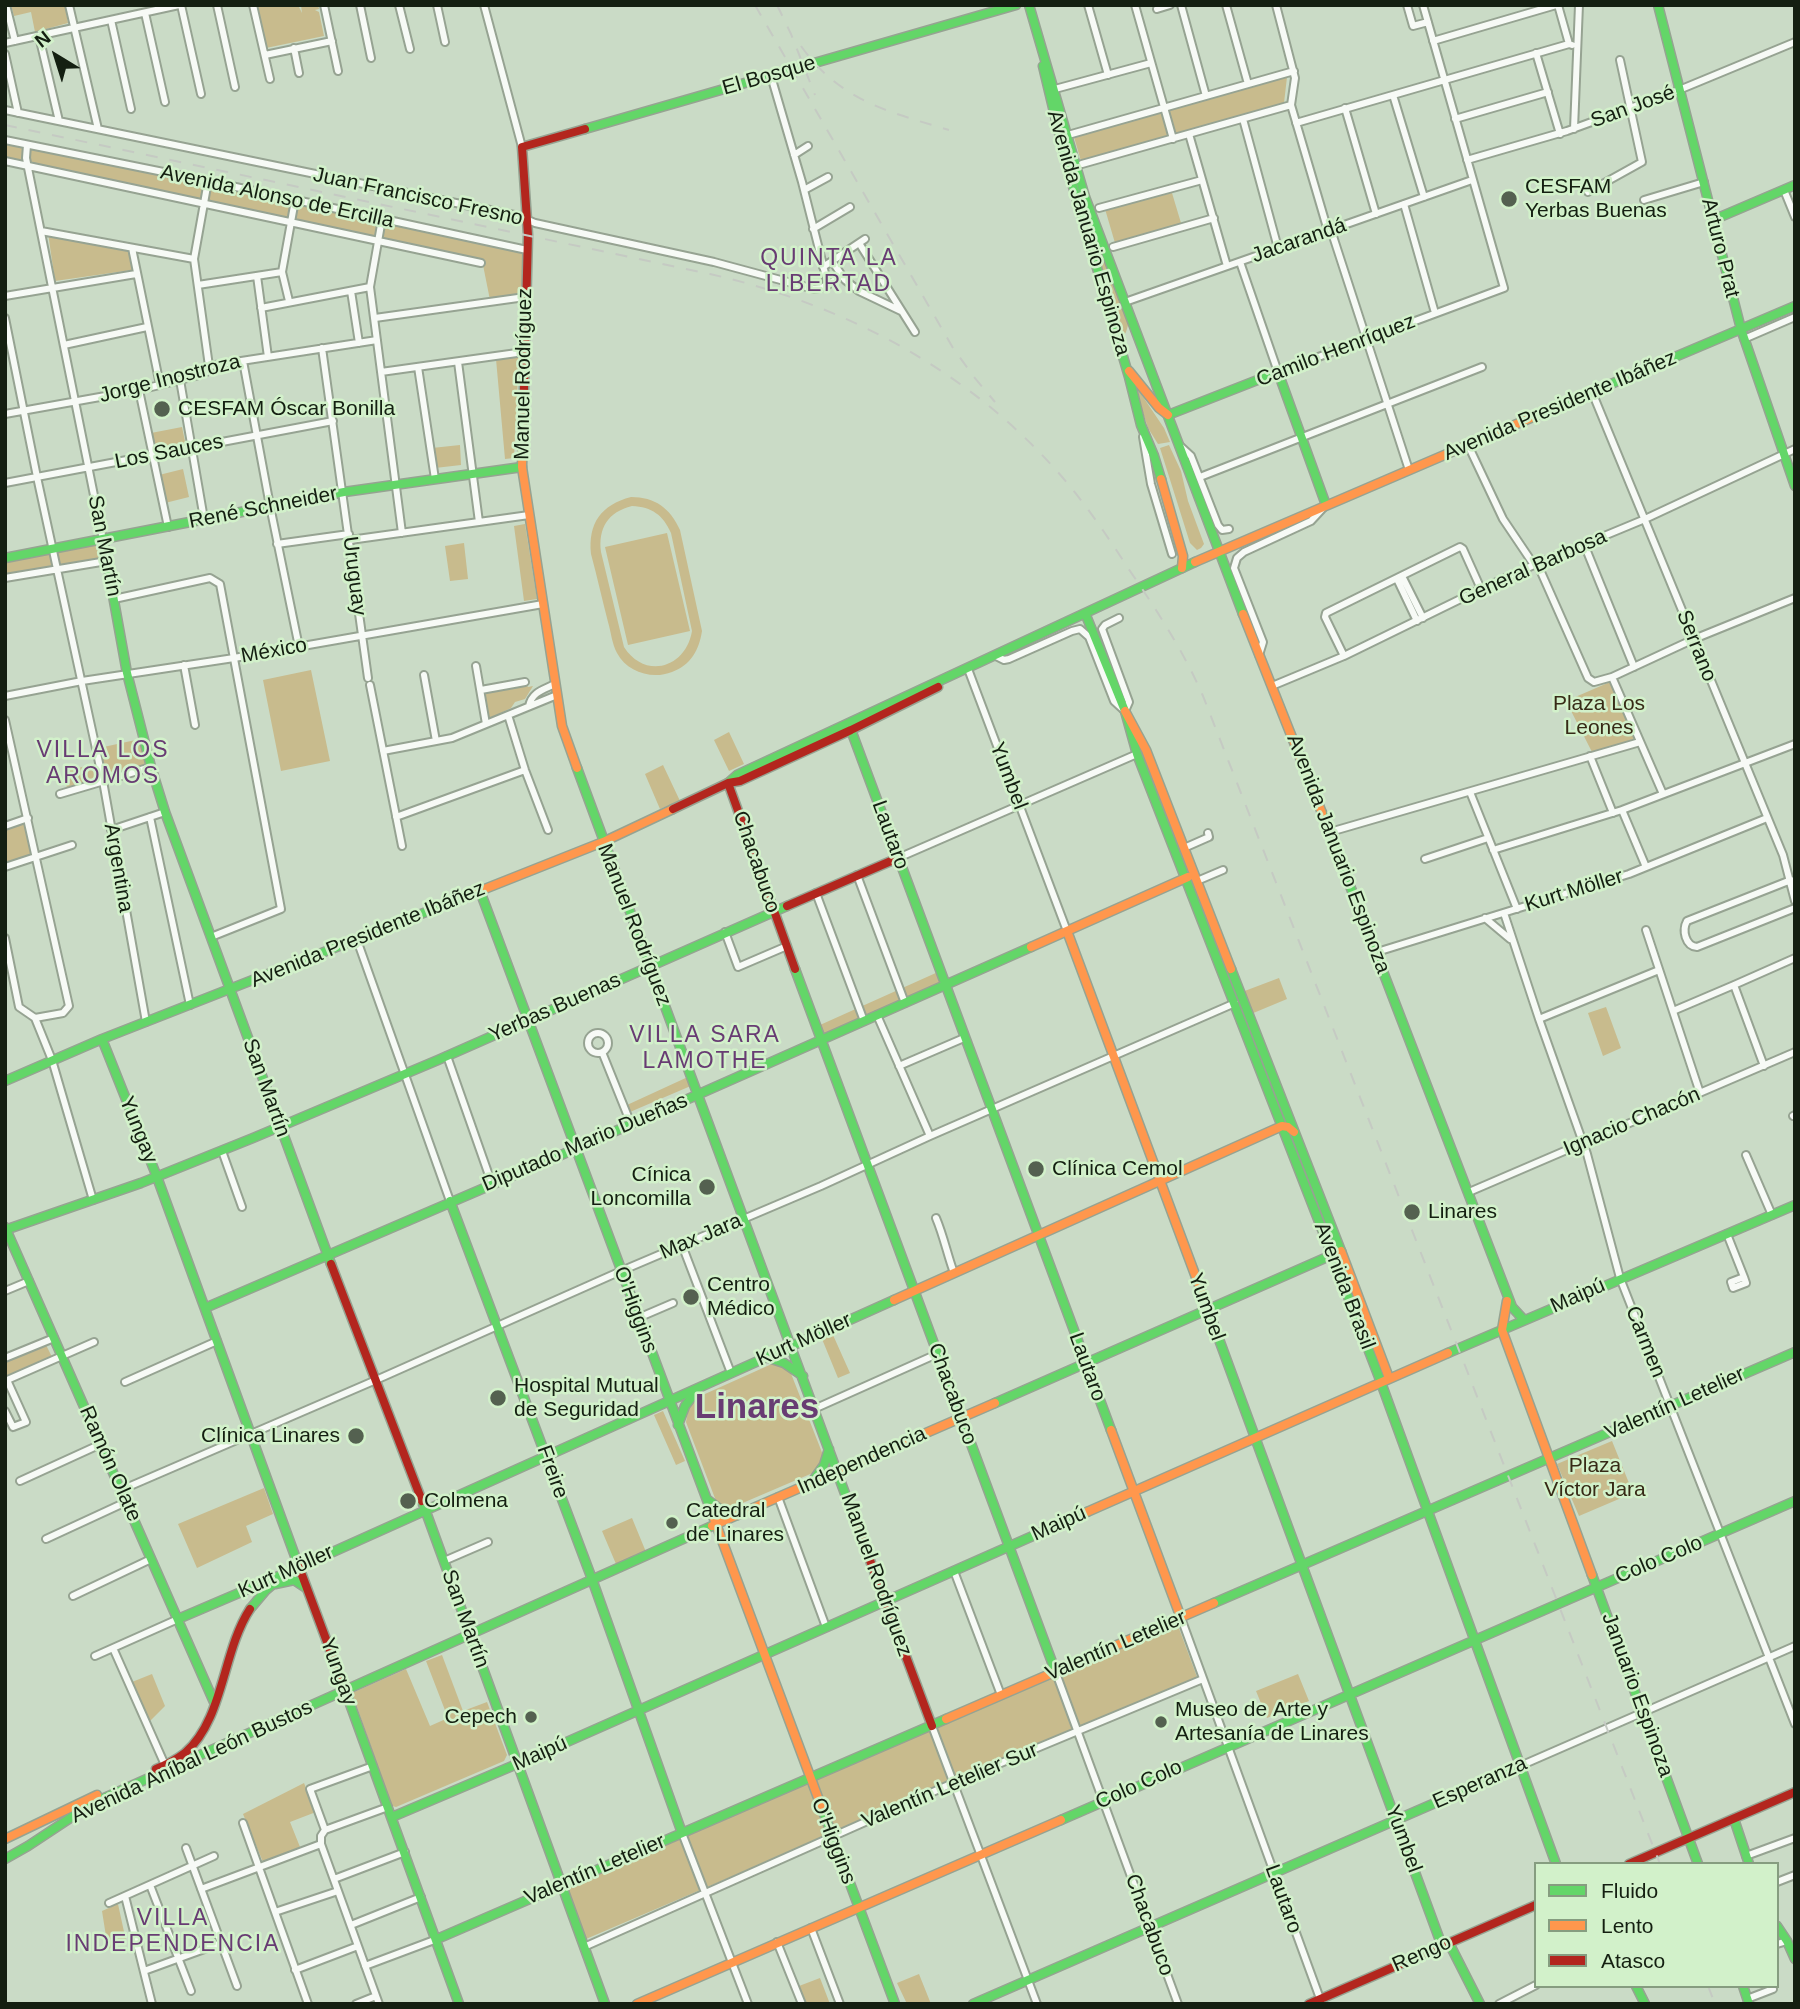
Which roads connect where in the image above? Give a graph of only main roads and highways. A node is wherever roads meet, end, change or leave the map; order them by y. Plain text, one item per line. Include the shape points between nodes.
1 (1016, 5) edge
2 (1030, 5) edge
3 (1657, 5) edge
4 (1038, 36) junction
5 (522, 147) joint
6 (1795, 186) edge
7 (1713, 220) junction
8 (1795, 306) edge
9 (1741, 329) junction
10 (1126, 368) junction
11 (1168, 415) junction
12 (522, 467) junction
13 (1795, 486) edge
14 (1326, 505) junction
15 (103, 540) junction
16 (1218, 551) junction
17 (5, 558) edge
18 (1182, 568) junction
19 (1086, 613) junction
20 (1125, 711) junction
21 (848, 727) junction
22 (728, 783) junction
23 (603, 842) junction
24 (898, 858) junction
25 (1192, 878) junction
26 (480, 891) junction
27 (773, 911) junction
28 (1067, 931) junction
29 (650, 966) junction
30 (944, 985) junction
31 (230, 990) junction
32 (1239, 1002) junction
33 (527, 1020) junction
34 (102, 1039) junction
35 (822, 1039) junction
36 (5, 1081) edge
37 (698, 1094) junction
38 (1282, 1126) junction
39 (280, 1127) junction
40 (1294, 1132) junction
41 (575, 1149) junction
42 (157, 1177) junction
43 (1160, 1181) junction
44 (450, 1201) junction
45 (1795, 1205) edge
46 (6, 1229) edge
47 (1038, 1236) junction
48 (1336, 1253) junction
49 (327, 1254) junction
50 (915, 1291) junction
51 (1506, 1292) junction
52 (205, 1308) junction
53 (1208, 1310) junction
54 (1524, 1320) junction
55 (1502, 1330) junction
56 (791, 1346) junction
57 (1795, 1352) edge
58 (766, 1357) junction
59 (1086, 1363) junction
60 (803, 1376) junction
61 (1385, 1380) junction
62 (699, 1387) junction
63 (669, 1401) junction
64 (961, 1417) junction
65 (678, 1425) junction
66 (1255, 1438) junction
67 (829, 1449) junction
68 (546, 1456) junction
69 (1549, 1459) junction
70 (837, 1471) junction
71 (812, 1482) junction
72 (1133, 1492) junction
73 (708, 1500) junction
74 (1795, 1501) edge
75 (426, 1510) junction
76 (1427, 1512) junction
77 (738, 1515) junction
78 (717, 1525) junction
79 (1009, 1547) junction
80 (1302, 1566) junction
81 (299, 1567) junction
82 (286, 1573) junction
83 (592, 1579) junction
84 (1597, 1587) junction
85 (267, 1590) junction
86 (308, 1591) junction
87 (885, 1602) junction
88 (1181, 1618) junction
89 (178, 1619) junction
90 (470, 1635) junction
91 (1474, 1640) junction
92 (763, 1654) junction
93 (338, 1672) junction
94 (1056, 1673) junction
95 (345, 1690) junction
96 (1349, 1694) junction
97 (325, 1699) junction
98 (214, 1702) junction
99 (637, 1710) junction
100 (932, 1726) junction
101 (517, 1764) junction
102 (1520, 1766) junction
103 (809, 1779) junction
104 (1795, 1792) edge
105 (392, 1817) junction
106 (1734, 1819) junction
107 (1396, 1820) junction
108 (42, 1822) junction
109 (682, 1833) junction
110 (43, 1838) junction
111 (1689, 1838) junction
112 (5, 1839) edge
113 (5, 1859) edge
114 (1748, 1860) edge
115 (1555, 1862) edge
116 (1634, 1862) edge
117 (1697, 1862) edge
118 (561, 1884) junction
119 (1534, 1906) edge
120 (859, 1908) junction
121 (1779, 1929) edge
122 (437, 1939) junction
123 (1445, 1944) junction
124 (1794, 1955) edge
125 (1637, 1988) edge
126 (1321, 2001) edge
127 (460, 2004) edge
128 (605, 2004) edge
129 (638, 2004) edge
130 (895, 2004) edge
131 (973, 2004) edge
132 (1309, 2004) edge
133 (1480, 2004) edge
134 (1645, 2004) edge

1 - 5 main road, El Bosque
2 - 4 main road, Avenida Januario Espinoza
3 - 7 main road, Arturo Prat
4 - 10 main road, Avenida Januario Espinoza via 1060,141
4 - 11 main road, Avenida Januario Espinoza via 1085,197
5 - 12 main road, Manuel Rodríguez via 528,220
6 - 7 main road
7 - 9 main road, Arturo Prat
8 - 9 main road, Avenida Presidente Ibáñez
9 - 13 main road, Arturo Prat
9 - 14 main road, Avenida Presidente Ibáñez
10 - 11 main road, Avenida Januario Espinoza
10 - 18 main road via 1180,545
11 - 14 main road, Camilo Henríquez via 1278,372
11 - 16 main road, Avenida Januario Espinoza
12 - 15 main road, René Schneider via 344,492
12 - 23 main road, Manuel Rodríguez via 564,734
14 - 16 main road, Avenida Presidente Ibáñez
15 - 17 main road, René Schneider
15 - 31 main road, San Martín via 127,673 151,767
16 - 18 main road, Avenida Presidente Ibáñez
16 - 51 main road, Avenida Januario Espinoza
18 - 19 main road, Avenida Presidente Ibáñez
19 - 20 main road, Avenida Brasil
19 - 21 main road, Avenida Presidente Ibáñez
20 - 25 main road, Avenida Brasil via 1138,754
20 - 25 main road, Avenida Brasil via 1146,750
21 - 22 main road, Avenida Presidente Ibáñez
21 - 24 main road, Lautaro
22 - 23 main road, Avenida Presidente Ibáñez
22 - 27 main road, Chacabuco
23 - 26 main road, Avenida Presidente Ibáñez
23 - 29 main road, Manuel Rodríguez
24 - 27 main road, Yerbas Buenas
24 - 30 main road, Lautaro
25 - 28 main road, Diputado Mario Dueñas
25 - 32 main road, Avenida Brasil
26 - 31 main road, Avenida Presidente Ibáñez
26 - 33 main road, O'Higgins
27 - 29 main road, Yerbas Buenas
27 - 35 main road, Chacabuco
28 - 30 main road, Diputado Mario Dueñas
28 - 43 main road, Yumbel
29 - 33 main road, Yerbas Buenas
29 - 37 main road, Manuel Rodríguez
30 - 35 main road, Diputado Mario Dueñas
30 - 47 main road, Lautaro
31 - 34 main road, Avenida Presidente Ibáñez
31 - 39 main road, San Martín
32 - 38 main road, Avenida Brasil
32 - 40 main road, Avenida Brasil
33 - 39 main road, Yerbas Buenas
33 - 41 main road, O'Higgins
34 - 36 main road, Avenida Presidente Ibáñez
34 - 42 main road, Yungay
35 - 37 main road, Diputado Mario Dueñas
35 - 50 main road, Chacabuco
37 - 41 main road, Diputado Mario Dueñas
37 - 56 main road, Manuel Rodríguez
38 - 40 main road
38 - 43 main road, Kurt Möller
38 - 48 main road, Avenida Brasil
39 - 42 main road, Yerbas Buenas
39 - 49 main road, San Martín
40 - 48 main road, Avenida Brasil
41 - 44 main road, Diputado Mario Dueñas
41 - 63 main road, O'Higgins
42 - 46 main road, Yerbas Buenas
42 - 52 main road, Yungay
43 - 47 main road, Kurt Möller
43 - 53 main road, Yumbel
44 - 49 main road, Diputado Mario Dueñas
44 - 68 main road, Freire
45 - 54 main road, Maipú
46 - 89 main road, Ramón Olate
47 - 50 main road, Kurt Möller
47 - 59 main road, Lautaro
48 - 53 main road, Independencia
48 - 61 main road, Avenida Brasil
49 - 52 main road, Diputado Mario Dueñas
49 - 75 main road, San Martín
50 - 56 main road, Kurt Möller
50 - 64 main road, Chacabuco
51 - 54 main road, Avenida Januario Espinoza
51 - 55 main road, Avenida Januario Espinoza
52 - 81 main road, Yungay
53 - 59 main road, Independencia
53 - 66 main road, Yumbel
54 - 55 main road, Maipú
55 - 61 main road, Maipú
55 - 69 main road, Januario Espinoza
56 - 58 main road, Kurt Möller
56 - 60 main road, Manuel Rodríguez
57 - 69 main road, Valentín Letelier
58 - 60 main road
58 - 62 main road, Kurt Möller
59 - 64 main road, Independencia
59 - 72 main road, Lautaro
60 - 67 main road, Manuel Rodríguez
61 - 66 main road, Maipú
61 - 76 main road, Avenida Brasil
62 - 63 main road, Kurt Möller
62 - 65 main road
63 - 65 main road, O'Higgins
63 - 68 main road, Kurt Möller
64 - 70 main road, Independencia
64 - 79 main road, Chacabuco
65 - 73 main road, O'Higgins
66 - 72 main road, Maipú
66 - 80 main road, Yumbel
67 - 70 main road, Manuel Rodríguez
67 - 71 main road
68 - 75 main road, Kurt Möller
68 - 83 main road, Freire
69 - 76 main road, Valentín Letelier
69 - 84 main road, Januario Espinoza
70 - 71 main road, Independencia
70 - 87 main road, Manuel Rodríguez
71 - 77 main road, Independencia
72 - 79 main road, Maipú
72 - 88 main road, Lautaro
73 - 77 main road
73 - 78 main road, O'Higgins
74 - 84 main road, Colo Colo
75 - 81 main road, Kurt Möller
75 - 90 main road, San Martín
76 - 80 main road, Valentín Letelier
76 - 91 main road, Avenida Brasil
77 - 78 main road, Independencia
78 - 83 main road, Independencia
78 - 92 main road, O'Higgins
79 - 87 main road, Maipú
79 - 94 main road, Chacabuco
80 - 88 main road, Valentín Letelier
80 - 96 main road, Yumbel
81 - 82 main road, Kurt Möller
81 - 86 main road, Yungay
82 - 85 main road, Avenida Aníbal León Bustos
82 - 89 main road, Kurt Möller
83 - 90 main road, Independencia
83 - 99 main road, Freire
84 - 91 main road, Colo Colo
84 - 111 main road, Januario Espinoza
85 - 86 main road via 294,1580
85 - 98 main road, Avenida Aníbal León Bustos via 239,1627
86 - 93 main road, Yungay
87 - 92 main road, Maipú
87 - 100 main road, Manuel Rodríguez
88 - 94 main road, Valentín Letelier
89 - 98 main road, Ramón Olate
90 - 95 main road, Independencia
90 - 101 main road, San Martín
91 - 96 main road, Colo Colo
91 - 102 main road, Avenida Brasil
92 - 99 main road, Maipú
92 - 103 main road, O'Higgins
93 - 95 main road, Yungay
93 - 97 main road
94 - 100 main road, Valentín Letelier
95 - 97 main road, Avenida Aníbal León Bustos
95 - 105 main road, Yungay
96 - 107 main road, Yumbel
96 - 120 main road, Colo Colo
97 - 110 main road, Avenida Aníbal León Bustos via 93,1803
98 - 108 main road, Avenida Aníbal León Bustos via 189,1749 165,1765
99 - 101 main road, Maipú
99 - 109 main road, Freire
100 - 103 main road, Valentín Letelier
101 - 105 main road, Maipú
101 - 118 main road, San Martín
102 - 107 main road, Esperanza
102 - 115 main road, Avenida Brasil
103 - 109 main road, Valentín Letelier
103 - 120 main road, O'Higgins
104 - 106 main road
105 - 122 main road, Yungay
106 - 111 main road
106 - 114 main road
107 - 123 main road, Yumbel
107 - 131 main road, Esperanza
108 - 110 main road
108 - 112 main road, Avenida Aníbal León Bustos
109 - 118 main road, Valentín Letelier
110 - 113 main road, Avenida Aníbal León Bustos
111 - 116 main road
111 - 117 main road, Januario Espinoza
118 - 122 main road, Valentín Letelier
118 - 128 main road, San Martín
119 - 123 main road, Rengo
120 - 129 main road, Colo Colo
120 - 130 main road, O'Higgins
121 - 124 main road
122 - 127 main road, Yungay
123 - 126 main road, Rengo
123 - 133 main road, Yumbel
125 - 134 main road
126 - 132 main road, Rengo

